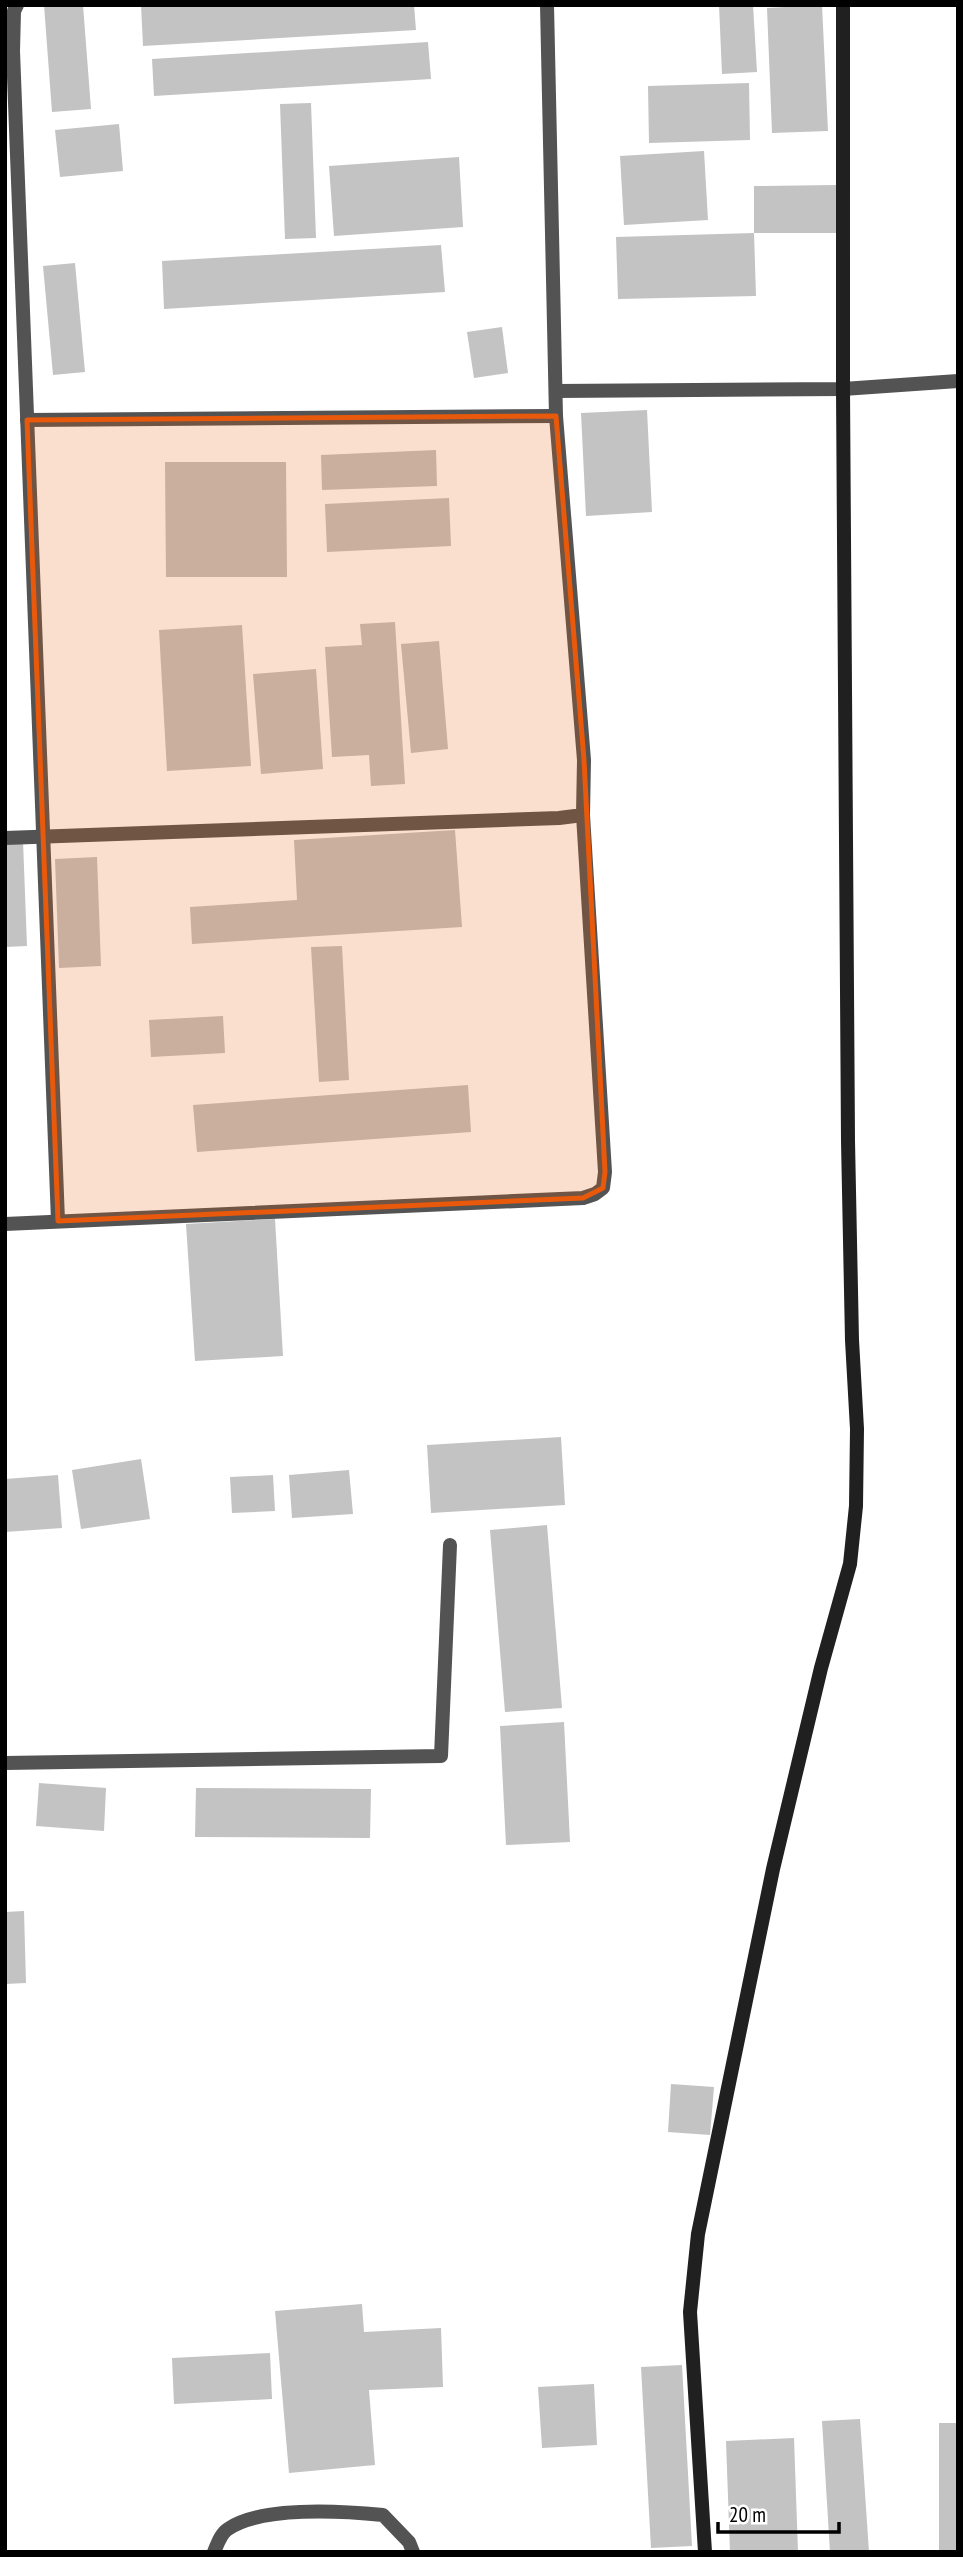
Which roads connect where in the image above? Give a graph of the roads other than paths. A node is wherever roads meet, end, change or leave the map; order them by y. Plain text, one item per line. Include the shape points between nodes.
1 (17, 5) edge
2 (547, 5) edge
3 (843, 5) edge
4 (958, 382) edge
5 (843, 389) junction
6 (556, 391) junction
7 (556, 416) junction
8 (27, 420) junction
9 (583, 814) junction
10 (44, 837) junction
11 (5, 838) edge
12 (58, 1222) junction
13 (5, 1224) edge
14 (450, 1545) dead end
15 (5, 1763) edge
16 (214, 2552) edge
17 (413, 2552) edge
18 (705, 2552) edge

1 - 8 street via 13,51
2 - 6 street
3 - 5 street
4 - 5 street
5 - 6 street
5 - 18 street via 848,1127 856,1506 850,1564 773,1869 698,2234 690,2312
6 - 7 street
7 - 8 street
7 - 9 street via 584,760
8 - 10 street
9 - 10 street
9 - 12 street via 603,1188 583,1198
10 - 11 street
10 - 12 street
12 - 13 street
14 - 15 street via 441,1756
16 - 17 street via 225,2530 254,2516 345,2511 383,2515

